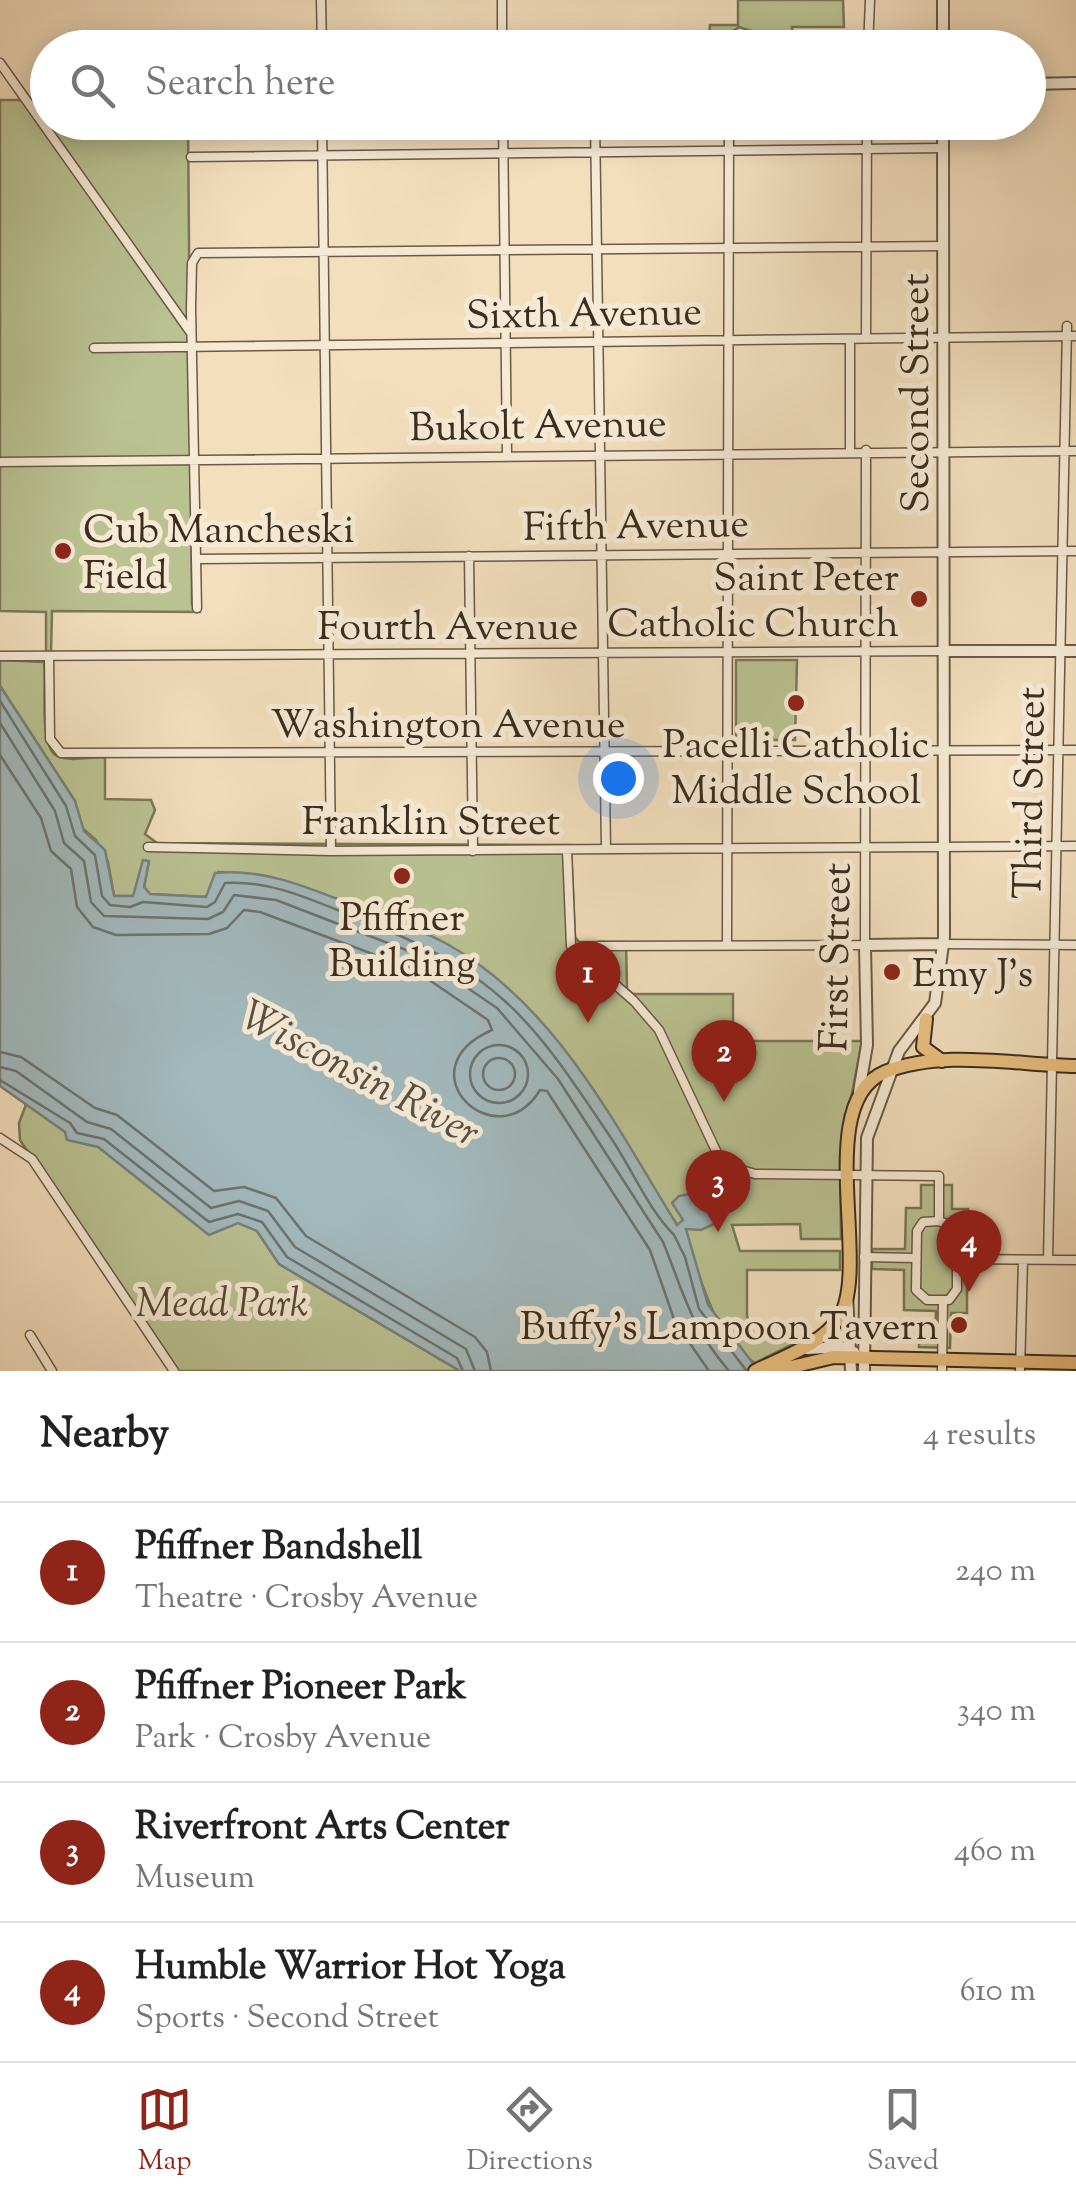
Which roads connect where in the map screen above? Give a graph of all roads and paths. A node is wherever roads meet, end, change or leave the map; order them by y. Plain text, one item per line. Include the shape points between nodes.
1 (321, 0) edge
2 (502, 0) edge
3 (870, 0) edge
4 (943, 0) edge
5 (322, 30) edge
6 (502, 30) edge
7 (869, 30) edge
8 (943, 30) edge
9 (0, 63) edge
10 (1046, 84) edge
11 (1076, 84) edge
12 (30, 105) edge
13 (54, 140) edge
14 (322, 140) edge
15 (502, 140) edge
16 (596, 140) edge
17 (728, 140) edge
18 (867, 140) edge
19 (944, 140) edge
20 (867, 148) junction
21 (944, 148) junction
22 (596, 150) junction
23 (728, 150) junction
24 (502, 152) junction
25 (322, 154) junction
26 (191, 157) dead end
27 (865, 246) junction
28 (944, 246) junction
29 (598, 247) junction
30 (730, 247) junction
31 (504, 248) junction
32 (322, 251) junction
33 (191, 333) junction
34 (1070, 333) edge
35 (943, 337) junction
36 (866, 338) junction
37 (850, 339) junction
38 (729, 340) junction
39 (598, 342) junction
40 (505, 344) junction
41 (324, 346) junction
42 (191, 347) junction
43 (94, 348) dead end
44 (850, 450) junction
45 (866, 450) junction
46 (1071, 450) edge
47 (943, 451) junction
48 (728, 452) junction
49 (601, 454) junction
50 (506, 455) junction
51 (326, 457) junction
52 (194, 458) junction
53 (0, 462) edge
54 (866, 551) junction
55 (1064, 551) junction
56 (728, 552) junction
57 (944, 552) junction
58 (1076, 552) edge
59 (602, 554) junction
60 (470, 556) junction
61 (196, 558) junction
62 (327, 558) junction
63 (197, 608) dead end
64 (865, 651) junction
65 (943, 651) junction
66 (1060, 651) junction
67 (1076, 651) edge
68 (727, 652) junction
69 (604, 654) junction
70 (328, 655) junction
71 (471, 655) junction
72 (0, 656) edge
73 (49, 656) junction
74 (866, 750) junction
75 (942, 750) junction
76 (1059, 750) junction
77 (1076, 750) edge
78 (726, 751) junction
79 (472, 752) junction
80 (605, 752) junction
81 (330, 753) junction
82 (1058, 846) junction
83 (1076, 846) edge
84 (942, 847) junction
85 (148, 848) dead end
86 (866, 848) junction
87 (606, 849) junction
88 (727, 849) junction
89 (567, 850) junction
90 (472, 851) junction
91 (331, 852) junction
92 (942, 944) junction
93 (727, 945) junction
94 (866, 945) junction
95 (1056, 945) junction
96 (1076, 945) edge
97 (576, 952) junction
98 (926, 1019) junction
99 (944, 1062) junction
100 (1054, 1066) junction
101 (1076, 1066) edge
102 (890, 1070) junction
103 (857, 1103) junction
104 (0, 1138) edge
105 (847, 1175) junction
106 (864, 1175) junction
107 (940, 1221) junction
108 (864, 1257) junction
109 (916, 1258) junction
110 (957, 1258) junction
111 (1023, 1260) junction
112 (1048, 1260) junction
113 (1076, 1260) edge
114 (847, 1294) junction
115 (943, 1300) junction
116 (30, 1334) dead end
117 (792, 1352) junction
118 (855, 1362) edge
119 (1076, 1362) edge
120 (942, 1365) edge
121 (1020, 1366) edge
122 (772, 1367) edge
123 (52, 1371) edge
124 (174, 1371) edge
125 (756, 1371) edge

1 - 5 street
2 - 6 street
3 - 7 street
4 - 8 street
9 - 12 street
10 - 11 street
13 - 33 street
14 - 25 street
15 - 24 street
16 - 22 street
17 - 23 street
18 - 20 street
19 - 21 street, Second Street
20 - 21 street
20 - 23 street
20 - 27 street
21 - 28 street, Second Street
22 - 23 street
22 - 24 street
22 - 29 street
23 - 30 street
24 - 25 street
24 - 31 street
25 - 26 street
25 - 32 street
27 - 28 street
27 - 30 street
27 - 36 street
28 - 35 street, Second Street
29 - 30 street
29 - 31 street
29 - 39 street
30 - 38 street
31 - 32 street
31 - 40 street
32 - 33 street via 195,255
32 - 41 street
33 - 42 street
34 - 35 street, Sixth Avenue
34 - 46 street, Third Street
35 - 36 street, Sixth Avenue
35 - 47 street, Second Street
36 - 37 street, Sixth Avenue
37 - 38 street, Sixth Avenue
37 - 44 street
38 - 39 street, Sixth Avenue
38 - 48 street
39 - 40 street, Sixth Avenue
39 - 49 street
40 - 41 street, Sixth Avenue
40 - 50 street
41 - 42 street, Sixth Avenue
41 - 51 street
42 - 43 street, Sixth Avenue
42 - 52 street
44 - 45 street, Bukolt Avenue
44 - 48 street, Bukolt Avenue
45 - 47 street, Bukolt Avenue
45 - 54 street, First Street
46 - 47 street, Bukolt Avenue
46 - 55 street, Third Street
47 - 57 street, Second Street
48 - 49 street, Bukolt Avenue
48 - 56 street
49 - 50 street, Bukolt Avenue
49 - 59 street
50 - 51 street, Bukolt Avenue
51 - 52 street, Bukolt Avenue
51 - 62 street
52 - 53 street, Bukolt Avenue
52 - 61 street
54 - 56 street, Fifth Avenue
54 - 57 street, Fifth Avenue
54 - 64 street, First Street
55 - 57 street, Fifth Avenue
55 - 58 street, Fifth Avenue
55 - 66 street, Third Street
56 - 59 street, Fifth Avenue
56 - 68 street
57 - 65 street, Second Street
59 - 60 street, Fifth Avenue
59 - 69 street
60 - 62 street, Fifth Avenue
60 - 71 street
61 - 62 street, Fifth Avenue
61 - 63 street
62 - 70 street
64 - 65 street, Fourth Avenue
64 - 68 street, Fourth Avenue
64 - 74 street, First Street
65 - 66 street, Fourth Avenue
65 - 75 street, Second Street
66 - 67 street, Fourth Avenue
66 - 76 street, Third Street
68 - 69 street, Fourth Avenue
68 - 78 street
69 - 71 street, Fourth Avenue
69 - 80 street
70 - 71 street, Fourth Avenue
70 - 73 street, Fourth Avenue
70 - 81 street
71 - 79 street
72 - 73 street, Fourth Avenue
73 - 81 street, Washington Avenue via 50,739 61,753
74 - 75 street, Washington Avenue
74 - 78 street, Washington Avenue
74 - 86 street, First Street
75 - 76 street, Washington Avenue
75 - 84 street, Second Street
76 - 77 street, Washington Avenue
76 - 82 street, Third Street
78 - 80 street, Washington Avenue
78 - 88 street
79 - 80 street, Washington Avenue
79 - 81 street, Washington Avenue
79 - 90 street
80 - 87 street
81 - 91 street
82 - 83 street, Franklin Street
82 - 84 street, Franklin Street
82 - 95 street, Third Street
84 - 86 street, Franklin Street
84 - 92 street, Second Street
85 - 91 street, Franklin Street
86 - 88 street, Franklin Street
86 - 94 street, First Street
87 - 88 street, Franklin Street
87 - 89 street, Franklin Street
88 - 93 street
89 - 90 street, Franklin Street
89 - 97 street via 568,934
90 - 91 street, Franklin Street
92 - 94 street
92 - 95 street
92 - 98 street, Second Street via 939,990
93 - 94 street
93 - 97 street
94 - 103 street, First Street via 867,1044
95 - 96 street
95 - 100 street, Third Street
97 - 105 street via 659,1030 708,1141 725,1162 754,1174
98 - 99 main road via 923,1047
98 - 102 street
99 - 100 main road
99 - 102 main road
100 - 101 main road
100 - 112 street, Third Street
102 - 103 main road via 871,1081
102 - 106 street via 870,1126
103 - 105 main road
104 - 124 street via 24,1151 43,1174
105 - 106 street
105 - 114 main road
106 - 107 street via 939,1176
106 - 108 street
107 - 109 street via 920,1223
107 - 110 street via 957,1228
108 - 109 street
108 - 118 street
109 - 115 street via 917,1294
110 - 111 street
110 - 115 street via 956,1293
111 - 112 street
111 - 121 street
112 - 113 street
114 - 117 main road via 830,1329
114 - 118 street
115 - 120 street
116 - 123 street
117 - 118 street via 817,1347
117 - 122 main road
118 - 120 main road
118 - 122 main road via 818,1358
119 - 121 main road
120 - 121 main road
122 - 125 main road

